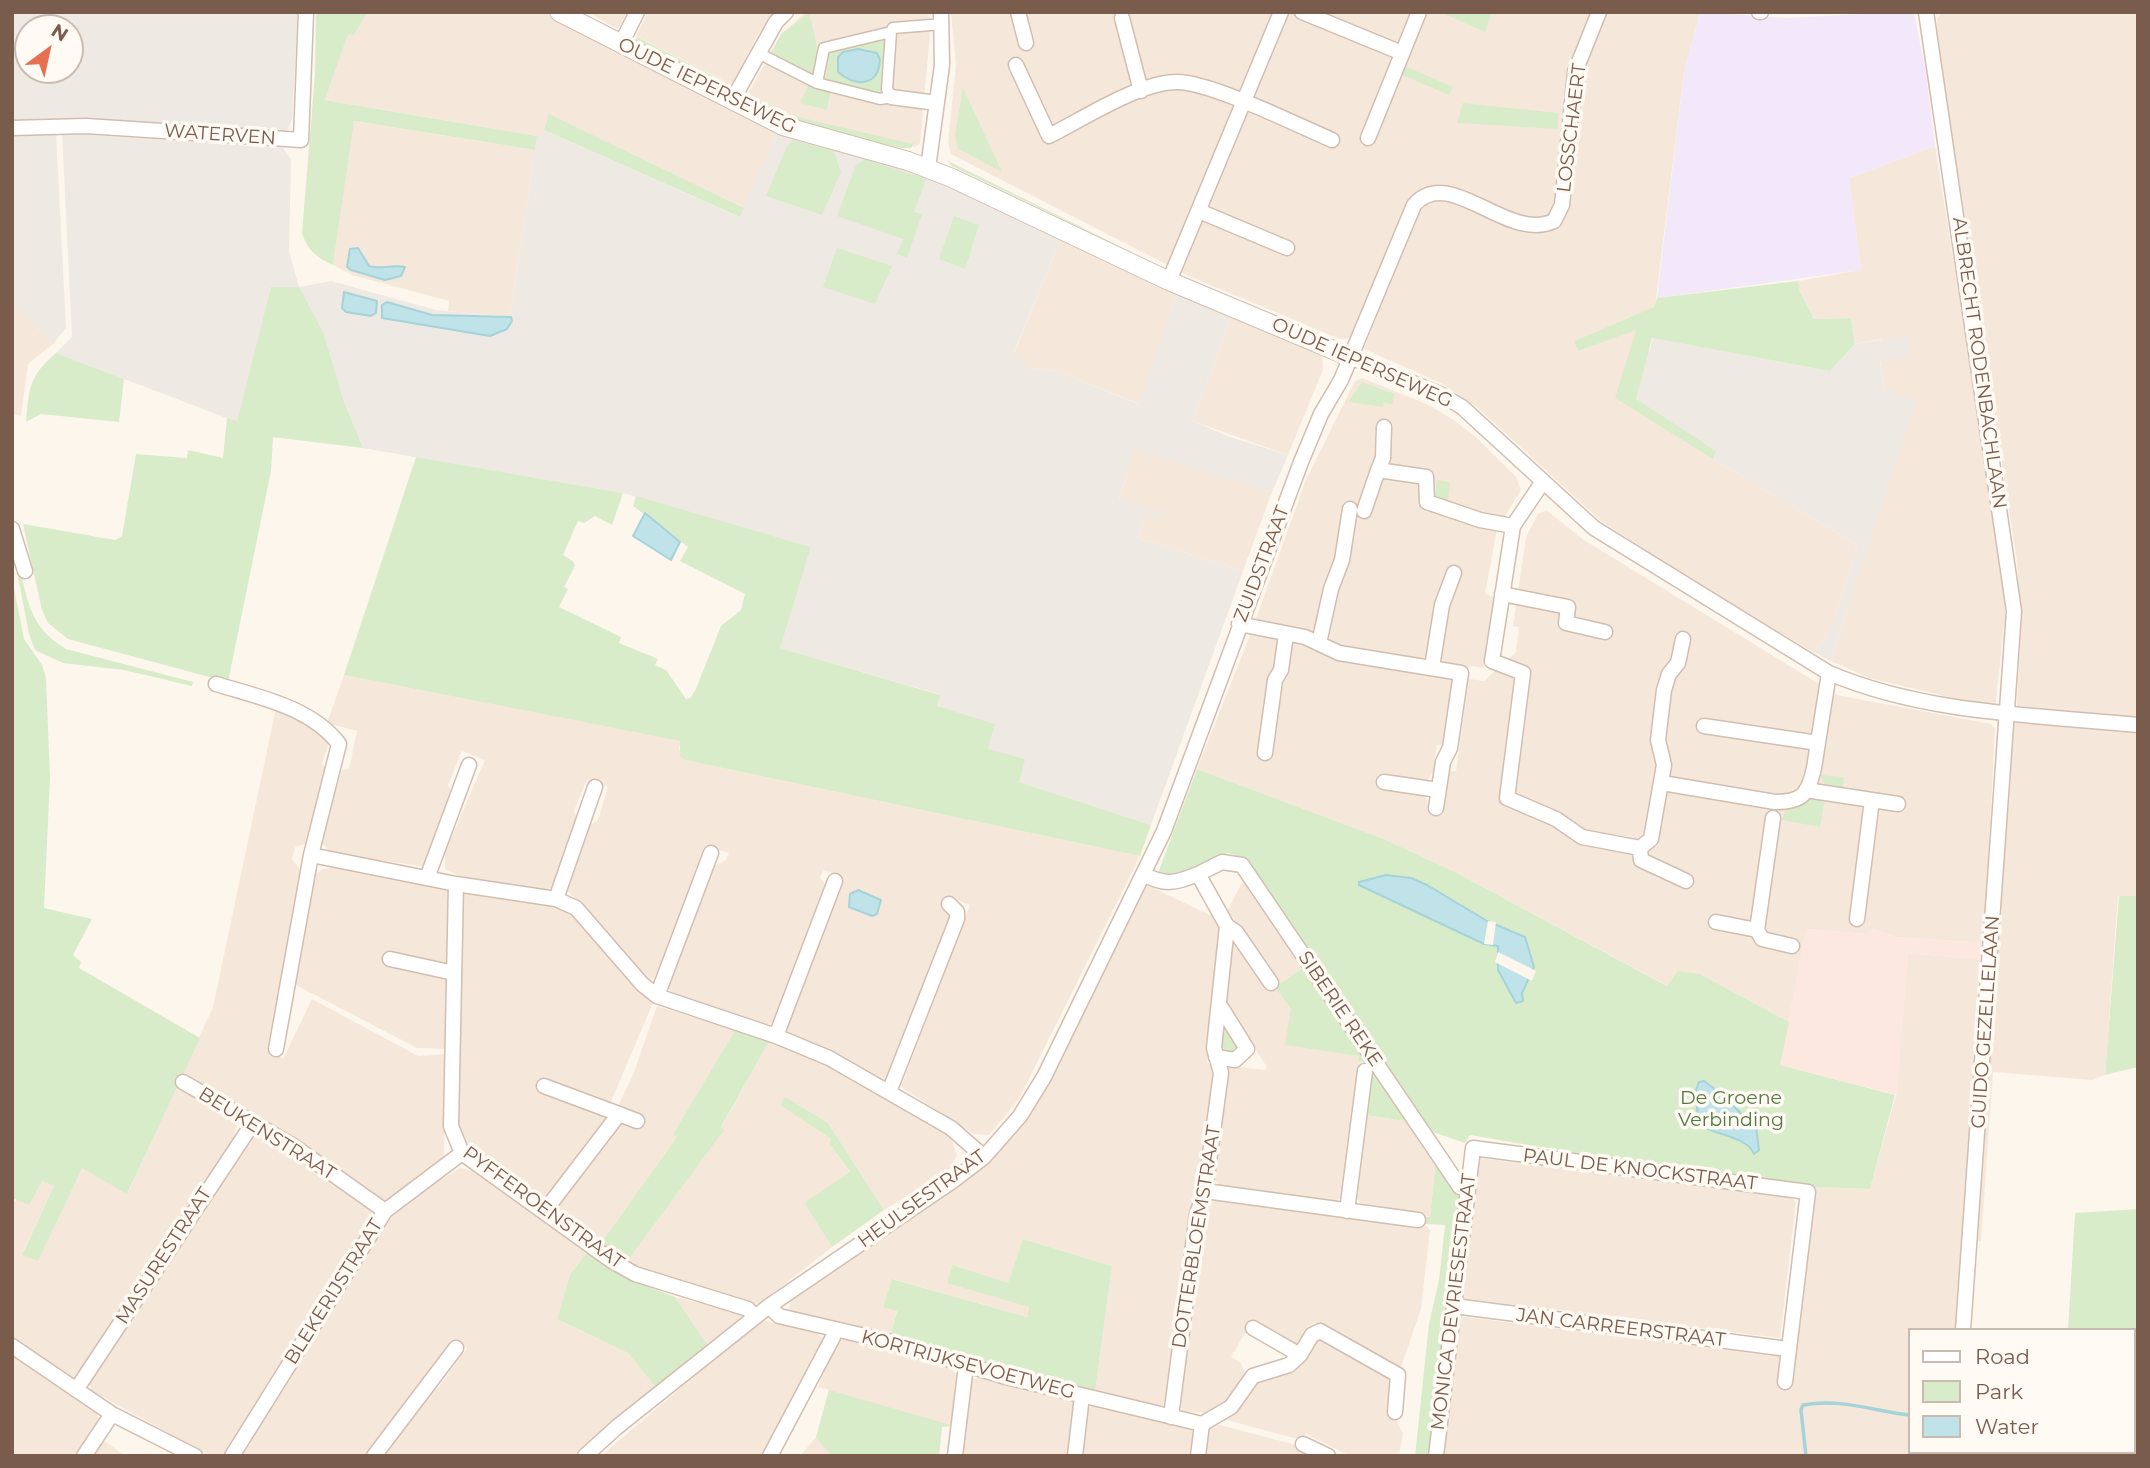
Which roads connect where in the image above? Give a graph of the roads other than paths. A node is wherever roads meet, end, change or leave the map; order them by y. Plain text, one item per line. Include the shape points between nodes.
1 (306, 12) edge
2 (559, 12) edge
3 (637, 12) edge
4 (786, 12) edge
5 (1018, 12) edge
6 (1281, 12) edge
7 (1302, 12) edge
8 (1419, 12) edge
9 (1599, 12) edge
10 (1926, 12) edge
11 (942, 18) edge
12 (1122, 18) dead end
13 (891, 32) junction
14 (1026, 43) dead end
15 (621, 44) junction
16 (758, 53) junction
17 (1402, 53) junction
18 (1016, 65) dead end
19 (817, 83) junction
20 (1141, 91) junction
21 (891, 97) junction
22 (732, 101) junction
23 (937, 103) junction
24 (1244, 103) junction
25 (12, 128) edge
26 (1368, 138) dead end
27 (1332, 140) dead end
28 (928, 168) junction
29 (1199, 211) junction
30 (1287, 248) dead end
31 (1169, 281) junction
32 (1350, 357) junction
33 (1384, 427) dead end
34 (1378, 470) junction
35 (1542, 483) junction
36 (1514, 526) junction
37 (12, 529) edge
38 (25, 571) dead end
39 (1454, 573) dead end
40 (1503, 594) junction
41 (1239, 624) junction
42 (1605, 632) dead end
43 (1286, 634) junction
44 (1683, 639) dead end
45 (1320, 643) junction
46 (1432, 667) junction
47 (1829, 673) junction
48 (216, 684) dead end
49 (2008, 715) junction
50 (2138, 725) edge
51 (1704, 726) dead end
52 (1818, 743) junction
53 (1265, 753) dead end
54 (469, 765) dead end
55 (1184, 776) joint
56 (1384, 782) dead end
57 (1661, 783) junction
58 (595, 787) dead end
59 (1438, 790) junction
60 (1806, 790) junction
61 (1872, 800) junction
62 (1898, 804) dead end
63 (1436, 808) dead end
64 (1774, 810) junction
65 (1640, 848) junction
66 (711, 853) dead end
67 (311, 855) junction
68 (1143, 874) junction
69 (1198, 874) junction
70 (427, 878) junction
71 (835, 881) dead end
72 (1686, 881) dead end
73 (456, 884) junction
74 (556, 899) junction
75 (949, 904) dead end
76 (1857, 919) dead end
77 (1716, 922) dead end
78 (1227, 926) junction
79 (1757, 930) junction
80 (1792, 946) dead end
81 (390, 959) dead end
82 (454, 973) junction
83 (1271, 983) dead end
84 (657, 996) junction
85 (1219, 1004) junction
86 (776, 1036) junction
87 (276, 1049) dead end
88 (1216, 1057) junction
89 (1365, 1071) dead end
90 (183, 1082) dead end
91 (544, 1086) dead end
92 (889, 1093) junction
93 (619, 1114) junction
94 (637, 1121) dead end
95 (253, 1123) junction
96 (1473, 1149) joint
97 (462, 1153) junction
98 (984, 1157) junction
99 (1467, 1188) junction
100 (1205, 1191) junction
101 (385, 1211) junction
102 (1347, 1211) junction
103 (544, 1212) junction
104 (1418, 1220) dead end
105 (769, 1306) junction
106 (1454, 1307) junction
107 (755, 1317) junction
108 (1253, 1328) dead end
109 (1964, 1328) edge
110 (835, 1329) junction
111 (12, 1346) edge
112 (456, 1348) dead end
113 (1788, 1349) junction
114 (1300, 1355) junction
115 (966, 1365) junction
116 (1785, 1382) dead end
117 (76, 1390) junction
118 (1082, 1396) junction
119 (1395, 1412) dead end
120 (112, 1414) junction
121 (1171, 1418) junction
122 (1202, 1424) junction
123 (1303, 1444) dead end
124 (84, 1456) edge
125 (195, 1456) edge
126 (232, 1456) edge
127 (374, 1456) edge
128 (585, 1456) edge
129 (770, 1456) edge
130 (955, 1456) edge
131 (1075, 1456) edge
132 (1198, 1456) edge
133 (1328, 1456) edge
134 (1436, 1456) edge

1 - 25 street, WATERVEN via 301,140 86,126
2 - 15 street, OUDE IEPERSEWEG
3 - 15 street
4 - 16 street
5 - 14 street
6 - 24 street
7 - 17 street
8 - 17 street
9 - 32 street, LOSSCHAERT via 1575,72 1562,205 1554,221 1531,226 1438,191 1422,196 1414,205
10 - 49 street, ALBRECHT RODENBACHLAAN via 2014,611
11 - 13 street
11 - 23 street
12 - 20 street
13 - 19 street via 824,48
13 - 21 street via 887,89
15 - 22 street, OUDE IEPERSEWEG
16 - 19 street
16 - 22 street
17 - 26 street
18 - 20 street via 1049,136
19 - 21 street via 880,99
20 - 24 street via 1188,83
21 - 23 street
22 - 28 street, OUDE IEPERSEWEG via 800,133
23 - 28 street
24 - 27 street
24 - 29 street
28 - 31 street, OUDE IEPERSEWEG
29 - 30 street
29 - 31 street
31 - 32 street, OUDE IEPERSEWEG
32 - 35 street, OUDE IEPERSEWEG via 1462,407
32 - 41 street, ZUIDSTRAAT via 1321,414
33 - 34 street
34 - 36 street via 1426,477 1427,502
34 - 45 street via 1357,510 1331,589
35 - 36 street
35 - 47 street, OUDE IEPERSEWEG via 1638,558
36 - 40 street
37 - 38 street
39 - 46 street via 1442,605
40 - 42 street via 1568,607 1566,623
40 - 65 street via 1492,661 1523,673 1507,799 1556,819 1582,837
41 - 43 street
41 - 55 street, ZUIDSTRAAT
43 - 45 street
43 - 53 street
44 - 57 street via 1678,663 1664,690 1658,740 1664,765
45 - 46 street via 1339,653
46 - 59 street via 1461,673 1450,748
47 - 49 street, OUDE IEPERSEWEG via 1862,687
47 - 52 street
48 - 67 street via 280,704 331,733 339,744
49 - 50 street, OUDE IEPERSEWEG
49 - 109 street, GUIDO GEZELLELAAN
51 - 52 street
52 - 60 street
54 - 70 street
55 - 68 street, HEULSESTRAAT
56 - 59 street
57 - 64 street
57 - 65 street via 1651,839
58 - 74 street
59 - 63 street
60 - 61 street
60 - 64 street
61 - 62 street
61 - 76 street
64 - 79 street
65 - 72 street via 1641,860 1650,867
66 - 84 street
67 - 70 street
67 - 87 street
68 - 69 street via 1174,884
68 - 98 street, HEULSESTRAAT via 1044,1077 1020,1116
69 - 78 street
69 - 99 street, SIBERIE REKE via 1222,862 1242,865 1460,1187
70 - 73 street
71 - 86 street
73 - 74 street
73 - 82 street, PYFFEROENSTRAAT
74 - 84 street via 576,908
75 - 92 street via 957,919
77 - 79 street
78 - 83 street
78 - 85 street, DOTTERBLOEMSTRAAT
79 - 80 street via 1762,939
81 - 82 street
82 - 97 street, PYFFEROENSTRAAT via 451,1126
84 - 86 street
85 - 88 street, DOTTERBLOEMSTRAAT via 1213,1048
85 - 88 street via 1247,1049 1235,1060
86 - 92 street via 829,1058
88 - 100 street, DOTTERBLOEMSTRAAT via 1221,1073
89 - 102 street
90 - 95 street, BEUKENSTRAAT
91 - 93 street
92 - 98 street via 959,1134
93 - 94 street
93 - 103 street
95 - 101 street, BEUKENSTRAAT
95 - 117 street, MASURESTRAAT
96 - 99 street, MONICA DEVRIESESTRAAT
96 - 113 street, PAUL DE KNOCKSTRAAT via 1808,1192
97 - 101 street, BLEKERIJSTRAAT
97 - 103 street, PYFFEROENSTRAAT
98 - 105 street, HEULSESTRAAT
99 - 106 street, MONICA DEVRIESESTRAAT
100 - 102 street
100 - 121 street, DOTTERBLOEMSTRAAT via 1197,1214
101 - 126 street, BLEKERIJSTRAAT
102 - 104 street
103 - 107 street, PYFFEROENSTRAAT via 635,1274 748,1308
105 - 107 street, HEULSESTRAAT
105 - 110 street, KORTRIJKSEVOETWEG via 779,1316
106 - 113 street, JAN CARREERSTRAAT
106 - 134 street, MONICA DEVRIESESTRAAT
107 - 128 street, HEULSESTRAAT
108 - 114 street
110 - 115 street, KORTRIJKSEVOETWEG
110 - 129 street
111 - 117 street
112 - 127 street
113 - 116 street
114 - 119 street via 1312,1335 1320,1331 1376,1362 1398,1376
114 - 122 street via 1289,1364 1253,1376 1231,1407
115 - 118 street, KORTRIJKSEVOETWEG
115 - 130 street
117 - 120 street
118 - 121 street, KORTRIJKSEVOETWEG
118 - 131 street
120 - 124 street
120 - 125 street
121 - 122 street, KORTRIJKSEVOETWEG
122 - 132 street
123 - 133 street

